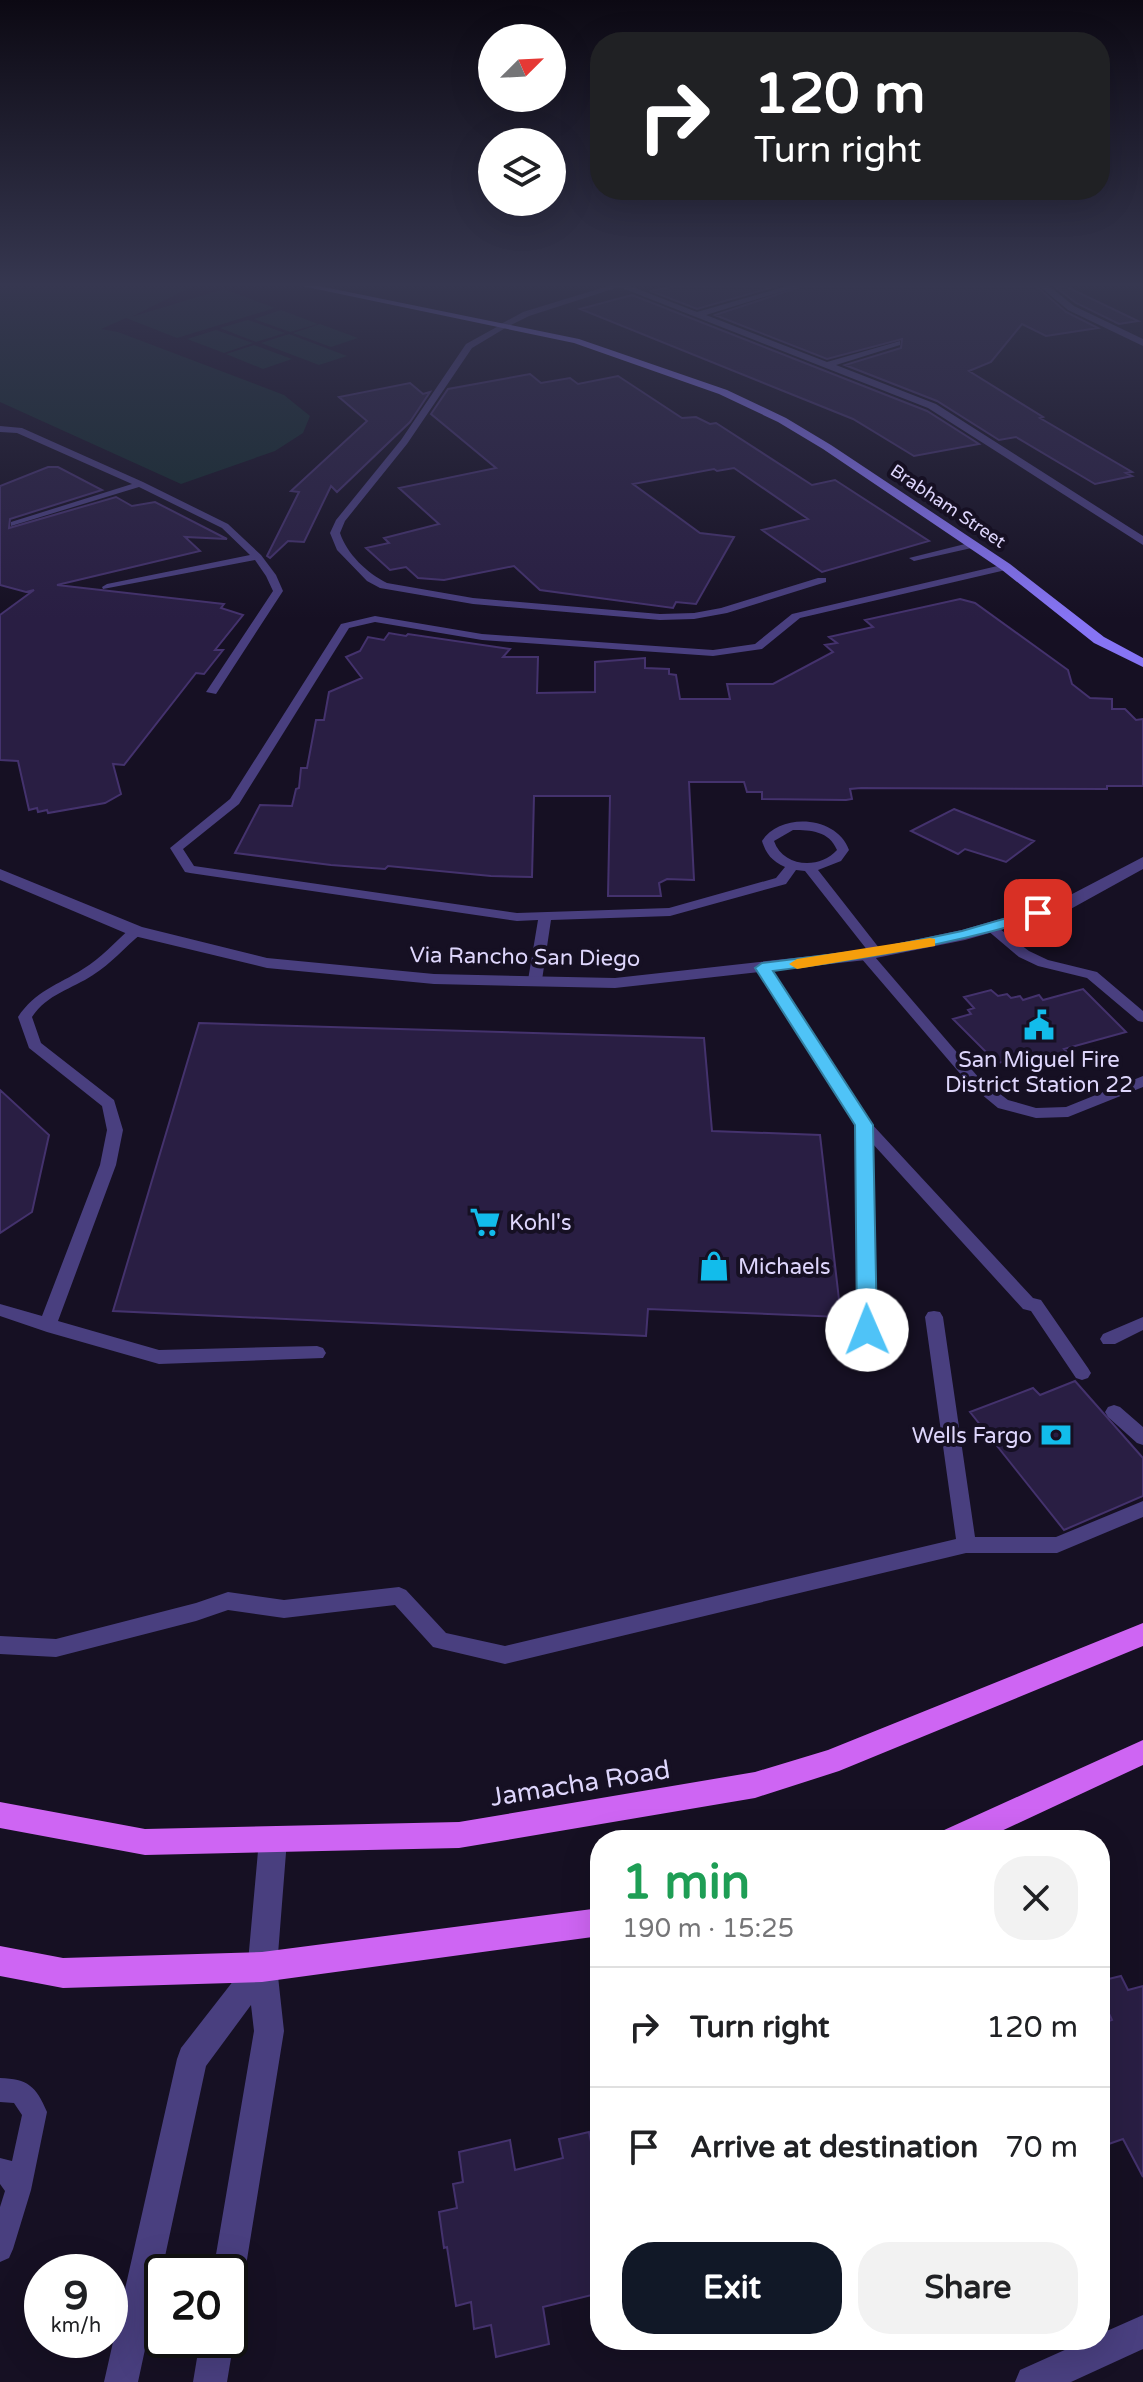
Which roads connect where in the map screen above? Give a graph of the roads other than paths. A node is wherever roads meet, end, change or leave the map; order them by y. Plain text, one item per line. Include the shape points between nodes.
1 (434, 397) edge
2 (730, 397) edge
3 (909, 397) edge
4 (0, 429) edge
5 (140, 484) junction
6 (14, 524) dead end
7 (1143, 541) edge
8 (973, 545) junction
9 (257, 557) junction
10 (914, 558) dead end
11 (1006, 567) junction
12 (822, 580) dead end
13 (107, 587) dead end
14 (1143, 663) edge
15 (212, 692) dead end
16 (1143, 862) edge
17 (793, 865) junction
18 (809, 867) junction
19 (0, 874) edge
20 (545, 916) junction
21 (992, 927) junction
22 (136, 931) junction
23 (871, 954) junction
24 (762, 968) junction
25 (535, 980) junction
26 (1143, 1018) edge
27 (1143, 1081) edge
28 (864, 1125) junction
29 (0, 1310) edge
30 (934, 1317) dead end
31 (1143, 1323) edge
32 (47, 1326) junction
33 (867, 1330) dead end
34 (1109, 1339) dead end
35 (317, 1353) dead end
36 (1082, 1373) dead end
37 (1114, 1412) dead end
38 (1143, 1438) edge
39 (1143, 1509) edge
40 (966, 1545) junction
41 (1143, 1634) edge
42 (0, 1645) edge
43 (1143, 1752) edge
44 (0, 1815) edge
45 (974, 1830) edge
46 (273, 1840) junction
47 (590, 1923) edge
48 (0, 1961) edge
49 (262, 1967) junction
50 (0, 2090) edge
51 (0, 2171) edge
52 (18, 2190) junction
53 (0, 2249) edge
54 (232, 2254) edge
55 (1143, 2332) edge
56 (1110, 2347) edge
57 (1103, 2350) edge
58 (214, 2358) edge
59 (121, 2382) edge
60 (210, 2382) edge
61 (1032, 2382) edge

1 - 12 lane via 335,533 340,548 371,579 396,590 473,601 660,617 723,611
2 - 8 main road, Brabham Street via 827,447
3 - 7 street via 932,406
4 - 5 lane via 19,430
5 - 6 lane
5 - 9 lane via 225,526
8 - 10 lane
8 - 11 main road, Brabham Street
9 - 13 lane
9 - 15 lane via 278,591
11 - 14 main road, Brabham Street via 1099,640
11 - 20 lane via 796,616 758,647 713,653 482,637 375,619 345,626 235,801 176,848 190,869 517,917
16 - 21 street, Via Rancho San Diego via 1061,907
17 - 18 lane
17 - 18 lane via 773,855 768,841 780,829 816,827 836,836 843,850 839,856
17 - 20 lane via 781,881 670,912
18 - 23 lane
19 - 22 street, Via Rancho San Diego
20 - 25 lane
21 - 23 street, Via Rancho San Diego
21 - 26 lane via 1033,958 1092,975
22 - 25 street, Via Rancho San Diego via 267,963 434,979
22 - 32 lane via 87,973 32,1005 25,1017 34,1045 109,1104 115,1130 108,1165
23 - 24 street, Via Rancho San Diego
23 - 27 lane via 974,1081 1003,1104 1036,1113 1068,1112
24 - 25 street, Via Rancho San Diego via 615,983
24 - 28 lane
28 - 33 lane
28 - 36 lane via 1032,1304
29 - 32 lane
30 - 40 lane
31 - 34 lane
32 - 35 lane via 159,1357
37 - 38 lane
39 - 40 lane via 1057,1545
40 - 42 lane via 505,1655 440,1641 399,1596 284,1609 228,1601 56,1648
41 - 46 main road, Jamacha Road via 830,1762 755,1785 459,1835
43 - 45 main road
44 - 46 main road, Jamacha Road via 145,1842
46 - 49 street
47 - 49 main road
48 - 49 main road via 63,1973
49 - 54 street via 269,2031
49 - 59 street via 192,2059
50 - 52 lane via 20,2091 35,2112
51 - 52 lane via 9,2173
52 - 53 lane
55 - 56 street
57 - 61 street
58 - 60 street

